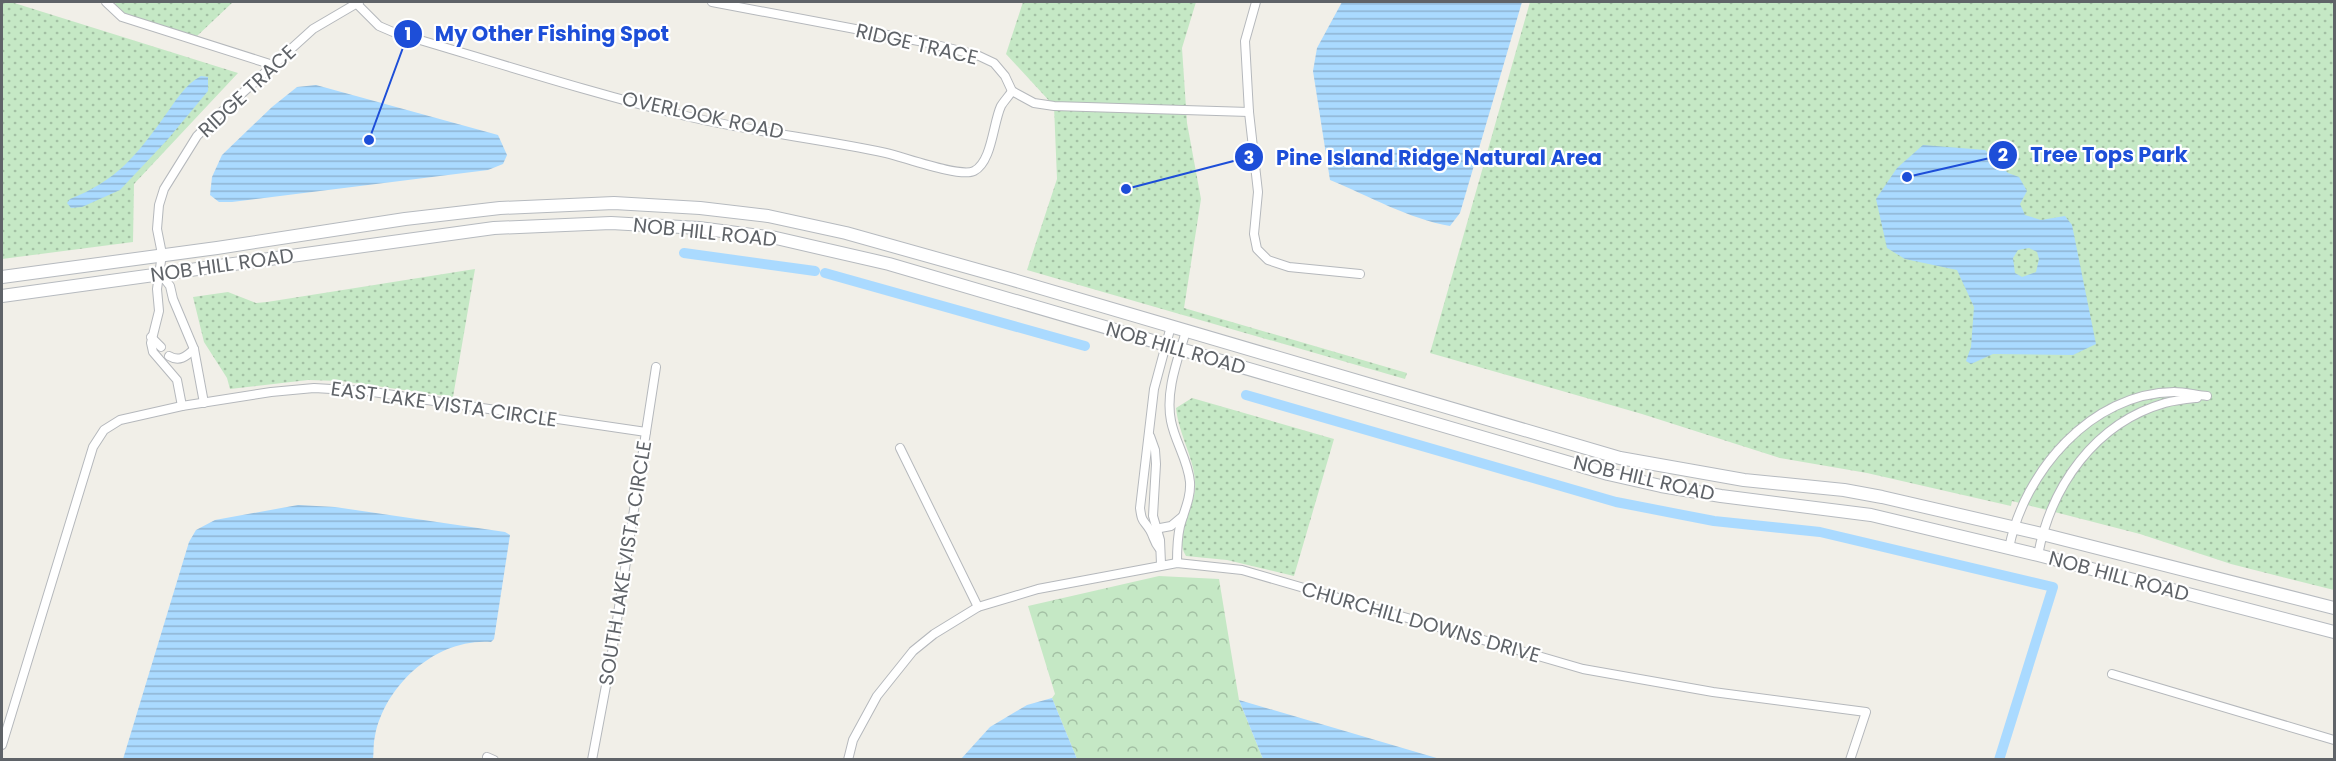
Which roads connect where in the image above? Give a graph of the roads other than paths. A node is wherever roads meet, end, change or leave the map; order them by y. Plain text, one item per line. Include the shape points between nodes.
1 (106, 2) edge
2 (357, 2) edge
3 (712, 2) edge
4 (1256, 2) edge
5 (273, 65) junction
6 (1012, 91) junction
7 (1249, 112) junction
8 (162, 255) junction
9 (160, 273) junction
10 (1360, 274) dead end
11 (2, 277) edge
12 (2, 296) edge
13 (1171, 326) junction
14 (1186, 331) junction
15 (151, 337) junction
16 (1166, 345) junction
17 (161, 346) dead end
18 (194, 349) junction
19 (1181, 350) junction
20 (656, 367) dead end
21 (177, 380) junction
22 (204, 403) junction
23 (182, 406) junction
24 (646, 432) junction
25 (1149, 435) junction
26 (900, 448) dead end
27 (1183, 515) junction
28 (2013, 527) junction
29 (1154, 530) junction
30 (2042, 534) junction
31 (2009, 548) junction
32 (2038, 555) junction
33 (1177, 563) junction
34 (1161, 564) junction
35 (978, 607) junction
36 (2334, 608) edge
37 (2334, 632) edge
38 (2112, 674) dead end
39 (2334, 740) edge
40 (2, 745) edge
41 (592, 759) edge
42 (848, 759) edge
43 (1850, 759) edge

1 - 5 street via 122,17
2 - 5 street, RIDGE TRACE via 313,29
2 - 6 street, OVERLOOK ROAD via 379,26 393,32 647,106 895,155 959,173 981,166 1001,106
3 - 6 street, RIDGE TRACE via 924,42 977,56 994,63
4 - 7 street via 1245,41
5 - 8 street, RIDGE TRACE via 197,136 164,189 158,229
6 - 7 street via 1054,106
7 - 10 street via 1258,192 1254,234 1257,249 1268,260 1289,267
8 - 9 street, RIDGE TRACE
8 - 11 main road, NOB HILL ROAD
8 - 13 main road, NOB HILL ROAD via 500,208 614,203 700,208 768,216 846,233
9 - 12 main road, NOB HILL ROAD
9 - 15 street, RIDGE TRACE via 159,311
9 - 16 main road, NOB HILL ROAD via 494,228 658,225 776,238 819,247
9 - 18 street via 170,286
13 - 14 main road, NOB HILL ROAD
13 - 16 street
14 - 19 street
14 - 28 main road, NOB HILL ROAD via 1620,458 1733,478 1844,490
15 - 17 street
15 - 21 street via 153,352
16 - 19 main road, NOB HILL ROAD
16 - 25 street via 1154,389
18 - 21 street via 183,358 172,357
18 - 22 street
19 - 27 street via 1169,403 1170,420 1190,479
19 - 31 main road, NOB HILL ROAD via 1608,474 1720,496 1871,515
20 - 24 street, SOUTH LAKE VISTA CIRCLE
21 - 23 street
22 - 23 street, EAST LAKE VISTA CIRCLE
22 - 24 street, EAST LAKE VISTA CIRCLE via 314,388 355,390
23 - 40 street, EAST LAKE VISTA CIRCLE via 120,420 104,430 93,447
24 - 41 street, SOUTH LAKE VISTA CIRCLE
25 - 29 street via 1155,450
25 - 29 street via 1140,508 1142,522
26 - 35 street
27 - 29 street via 1171,526
27 - 33 street
28 - 30 main road, NOB HILL ROAD
28 - 30 street via 2030,487 2063,444 2104,413 2151,395 2175,392 2207,396 2165,403 2131,417 2091,447 2071,470
28 - 31 street
29 - 34 street
30 - 32 street
30 - 36 main road, NOB HILL ROAD
31 - 32 main road, NOB HILL ROAD
32 - 37 main road, NOB HILL ROAD
33 - 34 street, CHURCHILL DOWNS DRIVE
33 - 43 street, CHURCHILL DOWNS DRIVE via 1242,570 1582,669 1713,692 1866,712
34 - 35 street, CHURCHILL DOWNS DRIVE via 1038,589
35 - 42 street, CHURCHILL DOWNS DRIVE via 913,651 877,696 853,740
38 - 39 street

